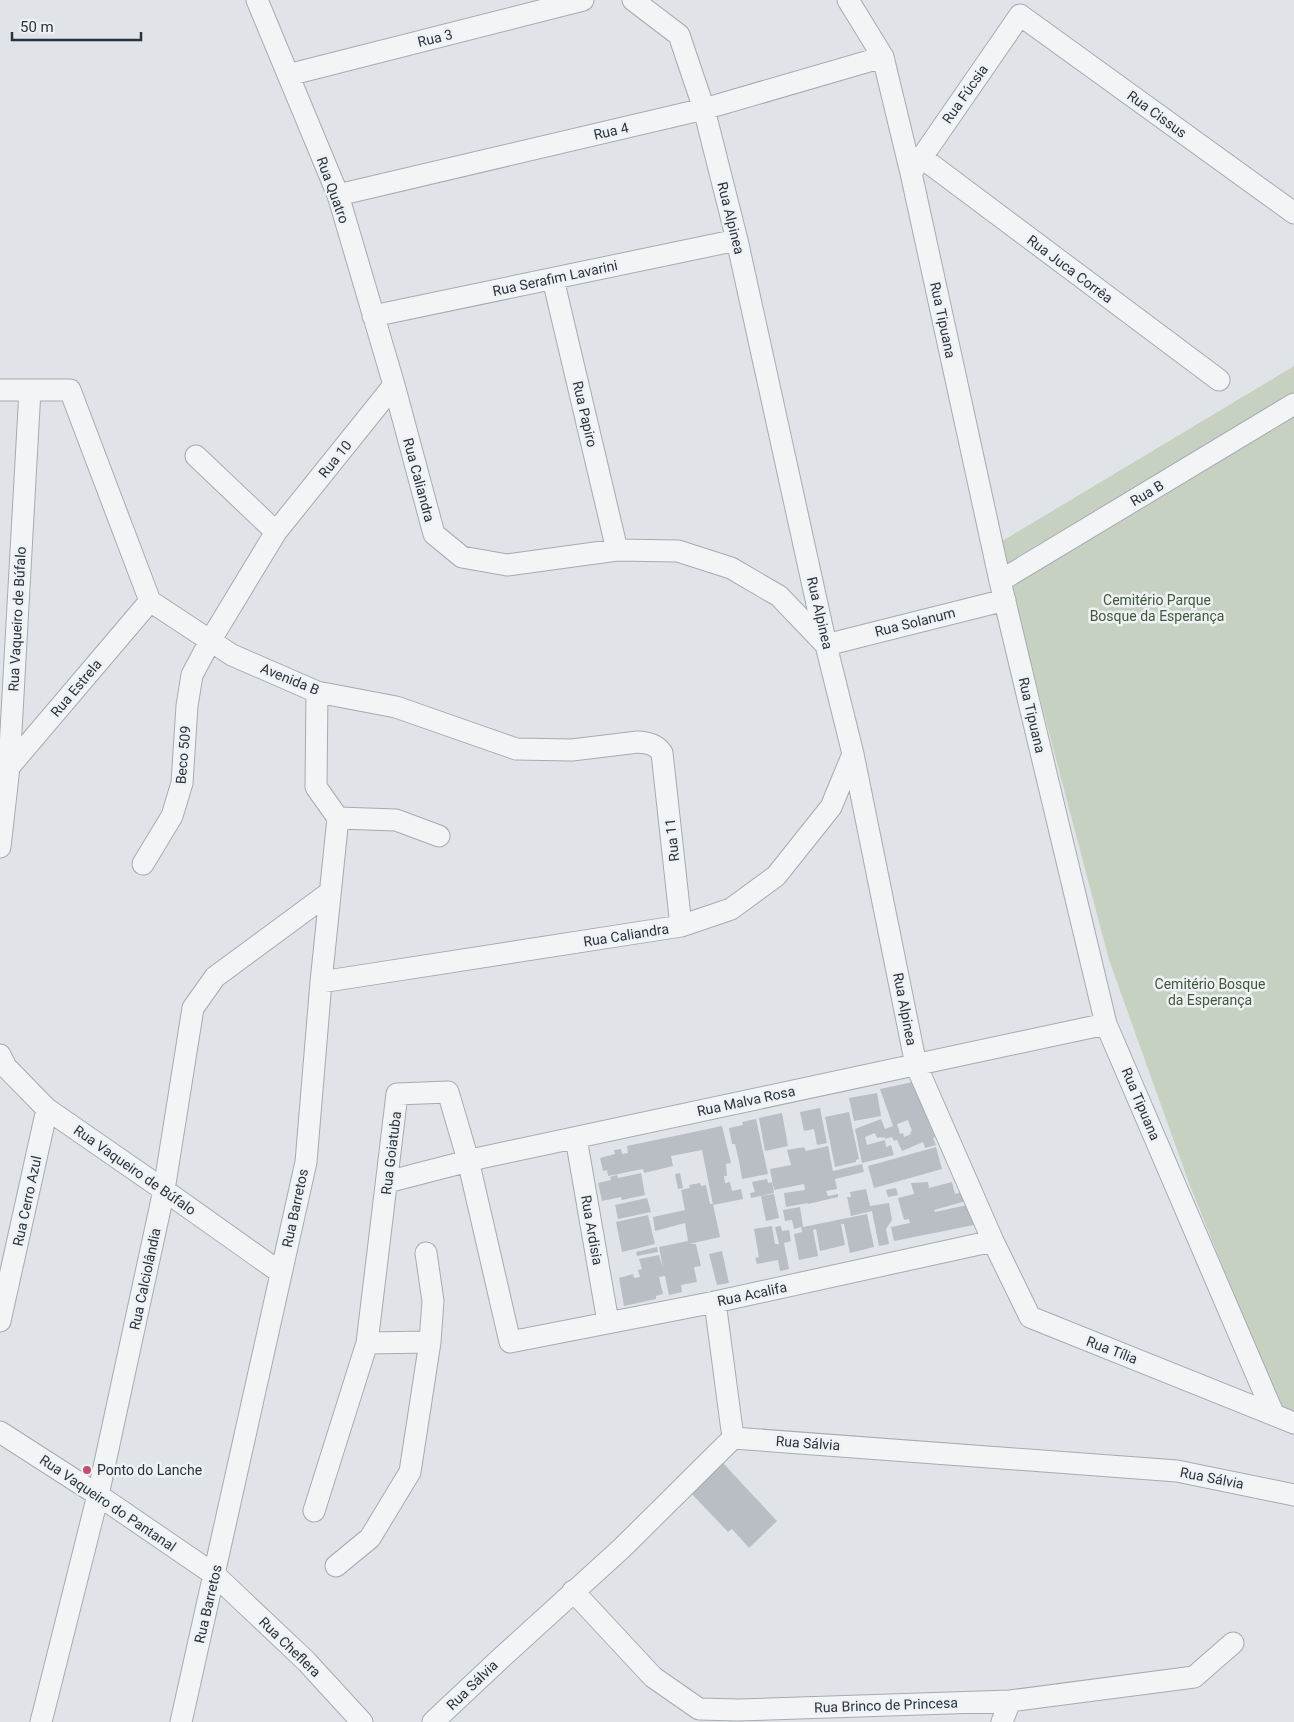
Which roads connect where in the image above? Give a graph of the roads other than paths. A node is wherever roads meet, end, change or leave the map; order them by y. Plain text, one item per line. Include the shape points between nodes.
1 (257, 0) edge
2 (583, 0) edge
3 (633, 0) edge
4 (848, 0) edge
5 (1020, 15) joint
6 (882, 57) junction
7 (288, 75) junction
8 (704, 109) junction
9 (916, 165) junction
10 (338, 195) junction
11 (1294, 213) edge
12 (737, 240) junction
13 (553, 279) junction
14 (373, 316) junction
15 (1218, 380) dead end
16 (394, 385) junction
17 (0, 390) edge
18 (30, 390) junction
19 (1294, 404) edge
20 (196, 456) dead end
21 (276, 532) junction
22 (617, 550) junction
23 (1002, 590) junction
24 (150, 601) junction
25 (210, 641) junction
26 (826, 644) junction
27 (317, 692) junction
28 (662, 753) joint
29 (854, 754) junction
30 (4, 767) edge
31 (338, 818) junction
32 (439, 836) dead end
33 (0, 847) edge
34 (143, 864) dead end
35 (329, 893) junction
36 (681, 926) junction
37 (321, 982) junction
38 (1106, 1024) junction
39 (0, 1055) edge
40 (916, 1065) junction
41 (47, 1110) junction
42 (576, 1138) junction
43 (468, 1160) junction
44 (387, 1182) junction
45 (164, 1190) junction
46 (994, 1241) junction
47 (426, 1253) dead end
48 (281, 1273) junction
49 (715, 1302) junction
50 (0, 1321) edge
51 (608, 1322) junction
52 (430, 1342) junction
53 (510, 1342) joint
54 (367, 1343) junction
55 (1273, 1413) junction
56 (1294, 1423) edge
57 (0, 1432) edge
58 (733, 1438) junction
59 (98, 1495) junction
60 (1294, 1495) edge
61 (314, 1511) dead end
62 (336, 1566) dead end
63 (215, 1575) junction
64 (573, 1591) junction
65 (1233, 1643) dead end
66 (1010, 1701) junction
67 (41, 1722) edge
68 (181, 1722) edge
69 (362, 1722) edge
70 (433, 1722) edge
71 (1002, 1722) edge

1 - 7 street, Rua Quatro
2 - 7 street, Rua 3
3 - 8 street, Rua Alpinea via 679,35
4 - 6 street, Rua Tipuana
5 - 9 street, Rua Fúcsia
5 - 11 street, Rua Cissus
6 - 8 street, Rua 4
6 - 9 street, Rua Tipuana
7 - 10 street, Rua Quatro
8 - 10 street, Rua 4
8 - 12 street, Rua Alpinea
9 - 15 street, Rua Juca Corrêa
9 - 23 street, Rua Tipuana
10 - 14 street, Rua Quatro
12 - 13 street, Rua Serafim Lavarini
12 - 26 street, Rua Alpinea
13 - 14 street, Rua Serafim Lavarini
13 - 22 street, Rua Papiro
14 - 16 street, Rua Quatro
16 - 21 street, Rua 10
16 - 22 street, Rua Caliandra via 434,534 462,557 507,565
17 - 18 street
18 - 24 street via 70,390
18 - 30 street, Rua Vaqueiro de Búfalo
19 - 23 street, Rua B
20 - 21 street
21 - 25 street, Rua 10
22 - 26 street, Rua Caliandra via 678,551 731,568 779,596
23 - 26 street, Rua Solanum
23 - 38 street, Rua Tipuana
24 - 25 street, Avenida B
24 - 30 street, Rua Estrela
25 - 27 street, Avenida B via 232,655
25 - 34 street, Beco 509 via 192,675 182,783 175,808
26 - 29 street, Rua Alpinea
27 - 28 street, Avenida B via 396,707 516,749 572,750 638,742 648,743
27 - 31 street via 316,787
28 - 36 street, Rua 11
29 - 36 street, Rua Caliandra via 831,807 776,876 731,908
29 - 40 street, Rua Alpinea
30 - 33 street, Rua Vaqueiro de Búfalo
31 - 32 street via 396,820
31 - 35 street, Rua Barretos
35 - 37 street, Rua Barretos
35 - 45 street, Rua Calciolândia via 215,977 193,1008
36 - 37 street, Rua Caliandra
37 - 48 street, Rua Barretos via 306,1162
38 - 40 street, Rua Malva Rosa
38 - 55 street, Rua Tipuana
39 - 41 street, Rua Vaqueiro de Búfalo via 6,1067
40 - 42 street, Rua Malva Rosa
40 - 46 street, Rua Alpinea
41 - 45 street, Rua Vaqueiro de Búfalo
41 - 50 street, Rua Cerro Azul
42 - 43 street, Rua Malva Rosa
42 - 51 street, Rua Ardisia
43 - 44 street, Rua Malva Rosa
43 - 44 street, Rua Goiatuba via 448,1092 397,1094
43 - 53 street, Rua Goiatuba
44 - 54 street, Rua Goiatuba
45 - 48 street, Rua Vaqueiro de Búfalo
45 - 59 street, Rua Calciolândia
46 - 49 street, Rua Acalifa
46 - 55 street, Rua Tília via 1030,1317
47 - 52 street via 433,1301
48 - 63 street, Rua Barretos
49 - 51 street, Rua Acalifa
49 - 58 street
51 - 53 street, Rua Acalifa
52 - 54 street
52 - 62 street via 410,1472 370,1538
54 - 61 street, Rua Goiatuba
55 - 56 street, Rua Tília
57 - 59 street, Rua Vaqueiro do Pantanal
58 - 60 street, Rua Sálvia via 1177,1471
58 - 64 street, Rua Sálvia via 622,1548
59 - 63 street, Rua Vaqueiro do Pantanal
59 - 67 street, Rua Calciolândia
63 - 68 street, Rua Barretos
63 - 69 street, Rua Cheflera via 306,1661
64 - 66 street, Rua Brinco de Princesa via 653,1677 699,1709
64 - 70 street, Rua Sálvia
65 - 66 street, Rua Brinco de Princesa via 1194,1677
66 - 71 street

